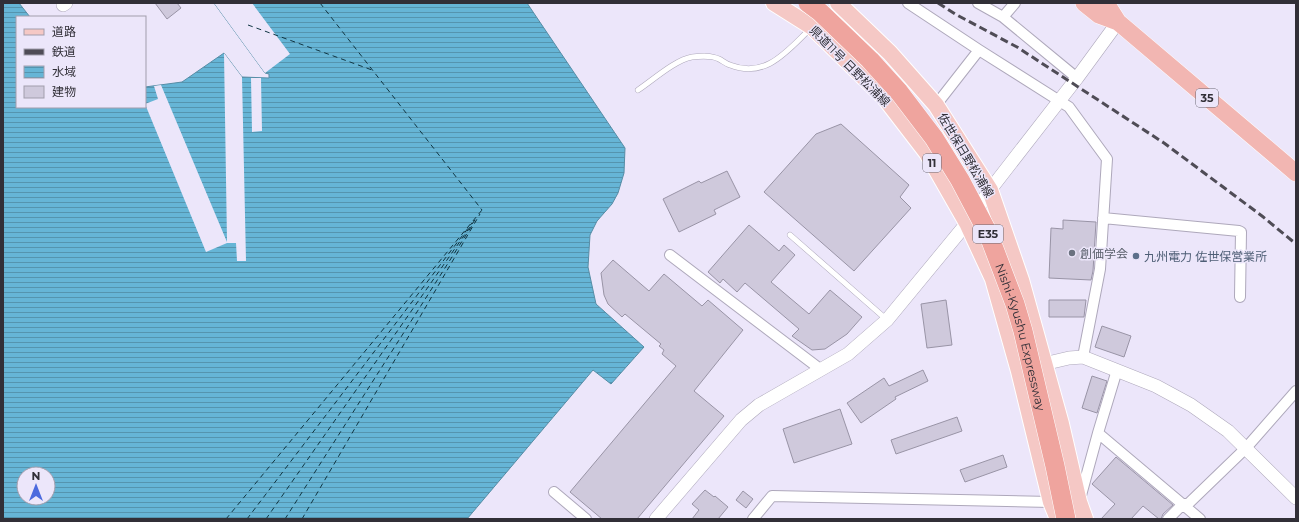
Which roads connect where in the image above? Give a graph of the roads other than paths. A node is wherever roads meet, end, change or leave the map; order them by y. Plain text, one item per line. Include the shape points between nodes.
1 (774, 3) edge
2 (808, 3) edge
3 (838, 3) edge
4 (908, 3) edge
5 (978, 3) edge
6 (1015, 3) edge
7 (1084, 3) edge
8 (1106, 3) edge
9 (1003, 17) junction
10 (1118, 22) junction
11 (812, 27) junction
12 (979, 50) junction
13 (1078, 78) junction
14 (638, 90) dead end
15 (1059, 100) junction
16 (936, 104) junction
17 (1296, 174) edge
18 (990, 190) junction
19 (1103, 218) junction
20 (967, 223) junction
21 (790, 234) dead end
22 (670, 255) dead end
23 (1240, 298) dead end
24 (887, 320) junction
25 (1083, 357) junction
26 (1044, 364) junction
27 (820, 369) junction
28 (1117, 370) junction
29 (1019, 371) junction
30 (1296, 392) edge
31 (1098, 433) junction
32 (1246, 448) junction
33 (554, 492) dead end
34 (1296, 498) edge
35 (1051, 502) junction
36 (1079, 502) junction
37 (1182, 504) junction
38 (585, 519) edge
39 (656, 519) edge
40 (753, 519) edge
41 (1058, 519) edge
42 (1066, 519) edge
43 (1085, 519) edge
44 (1168, 519) edge
45 (1200, 519) edge

1 - 11 main road, 県道11号 日野松浦線 / 11
2 - 42 highway, Nishi-Kyushu Expressway / E35, bridge via 870,60 900,92 934,138 988,233 1023,331
3 - 16 main road, 佐世保日野松浦線 via 890,53
4 - 12 street
5 - 9 street
6 - 9 street
7 - 10 highway, 35 via 1099,15
8 - 10 highway, 35
9 - 13 street
10 - 13 street
10 - 17 highway, 35
11 - 14 lane via 771,64 758,68 740,68 718,58 691,57 677,62
11 - 20 main road, 県道11号 日野松浦線 / 11 via 884,97 927,153
12 - 15 street
12 - 16 street
13 - 15 street
15 - 18 street
15 - 19 street via 1069,107 1107,159
16 - 18 main road, 佐世保日野松浦線
18 - 20 street
18 - 26 main road, 佐世保日野松浦線 via 1022,280
19 - 23 street via 1242,232
19 - 25 street via 1100,269
20 - 24 street
20 - 29 main road, 県道11号 日野松浦線 / 11 via 993,280
21 - 24 lane
22 - 27 street
24 - 27 street via 848,354
25 - 26 street
25 - 28 street
26 - 29 street
26 - 36 main road
27 - 39 street via 759,405 741,420
28 - 31 street
28 - 32 street via 1156,386 1191,405 1228,431
29 - 35 main road, 県道11号 日野松浦線 / 11
30 - 32 street
31 - 36 street
31 - 37 street
32 - 34 street
32 - 37 street via 1188,504
33 - 38 street
35 - 40 street via 772,496
35 - 41 main road, 県道11号 日野松浦線 / 11
36 - 43 main road
37 - 44 street
37 - 45 street

